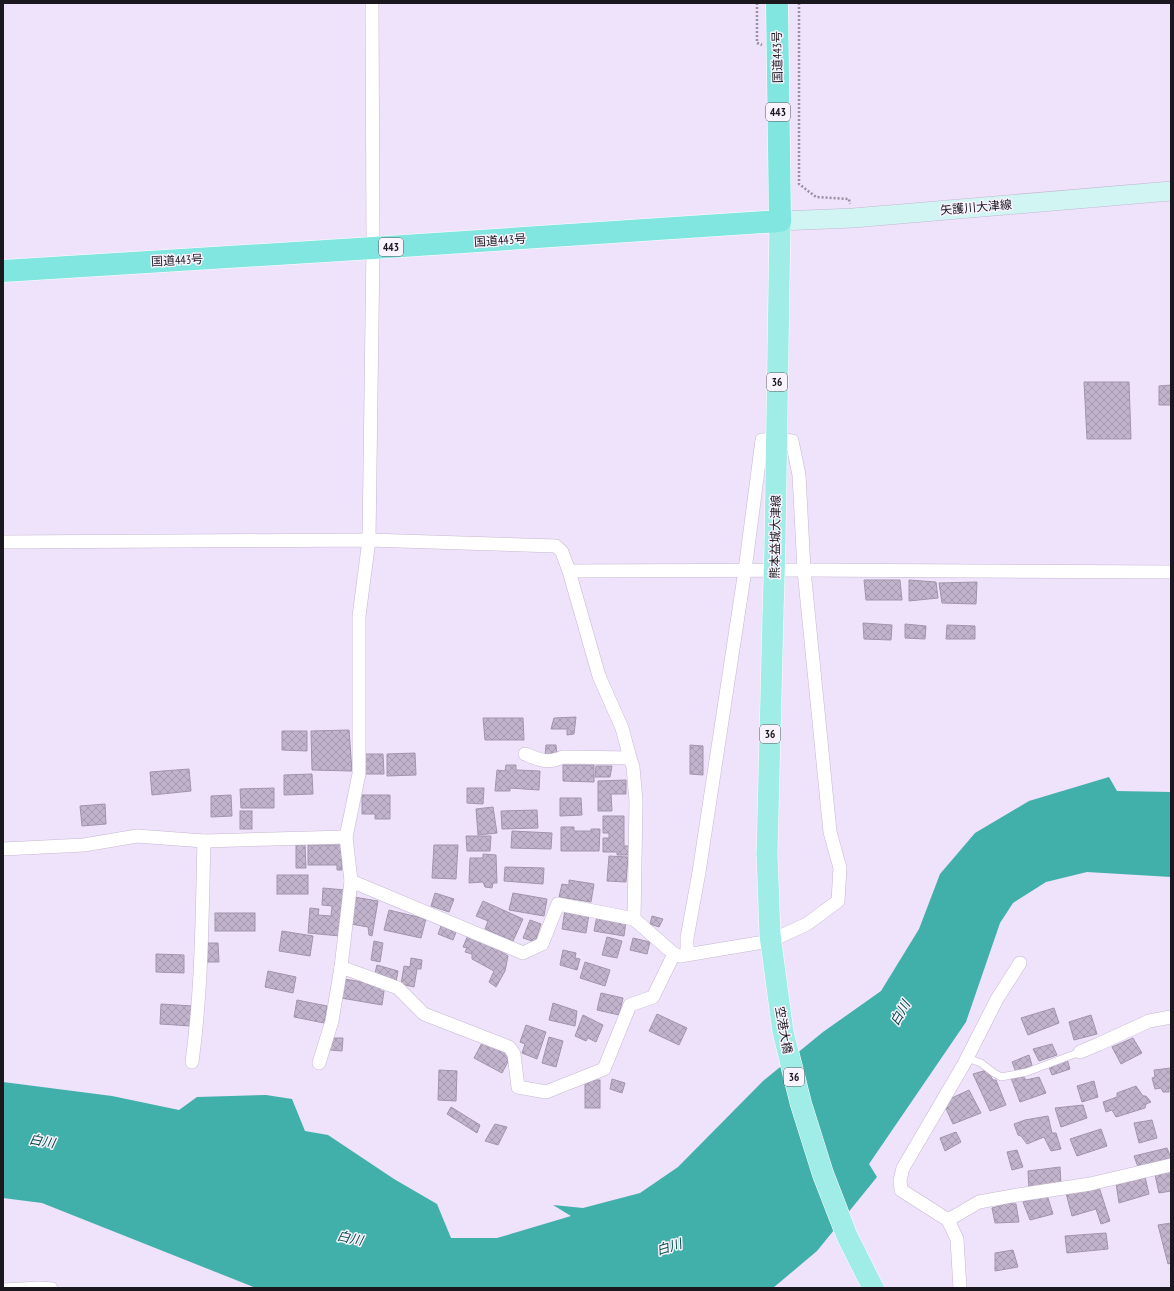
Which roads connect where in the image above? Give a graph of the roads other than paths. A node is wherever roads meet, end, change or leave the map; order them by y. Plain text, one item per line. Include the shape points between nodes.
1 (372, 3) edge
2 (777, 3) edge
3 (1171, 191) edge
4 (780, 221) junction
5 (373, 248) junction
6 (3, 271) edge
7 (776, 439) junction
8 (369, 540) junction
9 (3, 542) edge
10 (745, 570) junction
11 (804, 570) junction
12 (568, 571) junction
13 (1171, 572) edge
14 (525, 754) dead end
15 (630, 758) junction
16 (346, 837) junction
17 (204, 841) junction
18 (3, 849) edge
19 (767, 854) joint
20 (351, 881) junction
21 (634, 919) junction
22 (681, 954) junction
23 (1020, 963) dead end
24 (341, 967) junction
25 (1171, 1017) edge
26 (1080, 1052) joint
27 (967, 1058) junction
28 (192, 1062) dead end
29 (319, 1064) dead end
30 (1171, 1166) edge
31 (948, 1220) junction
32 (3, 1287) edge
33 (54, 1288) edge
34 (873, 1288) edge
35 (960, 1288) edge

1 - 5 street
2 - 4 highway, 国道443号 / 443
3 - 4 main road, 矢護川大津線 via 853,218
4 - 5 highway, 国道443号 / 443
4 - 7 main road, 熊本益城大津線 / 36
5 - 6 highway, 国道443号 / 443
5 - 8 street
7 - 10 street via 762,440
7 - 11 street via 792,441 799,475
7 - 19 main road, 熊本益城大津線 / 36, bridge
8 - 9 street
8 - 12 street via 556,546 562,552
8 - 16 street via 359,616 359,774
10 - 11 street
10 - 12 street
10 - 22 street via 699,872 687,938
11 - 13 street
11 - 22 street via 830,832 840,868 838,901 807,924 770,941
12 - 15 street via 599,676 622,728
14 - 15 street via 541,760 554,761 563,757
15 - 21 street via 636,801
16 - 17 street
16 - 20 street
17 - 18 street via 137,836 84,845
17 - 28 street via 198,1005
19 - 34 main road, 空港大橋 / 36, bridge via 770,935 783,1032 801,1104 823,1174 847,1236
20 - 21 street via 523,953 542,944 558,904
20 - 24 street
21 - 22 street
22 - 24 street via 653,997 630,1005 604,1069 546,1092 518,1087 514,1054 509,1047 424,1014 398,988
23 - 27 street via 997,999
24 - 29 street via 332,1021
25 - 26 street via 1149,1021
26 - 27 lane via 1027,1072 1001,1077 982,1064
27 - 31 street via 902,1168 900,1180 901,1190
30 - 31 street via 1090,1184 979,1202
31 - 35 street via 956,1239
32 - 33 lane via 40,1285

